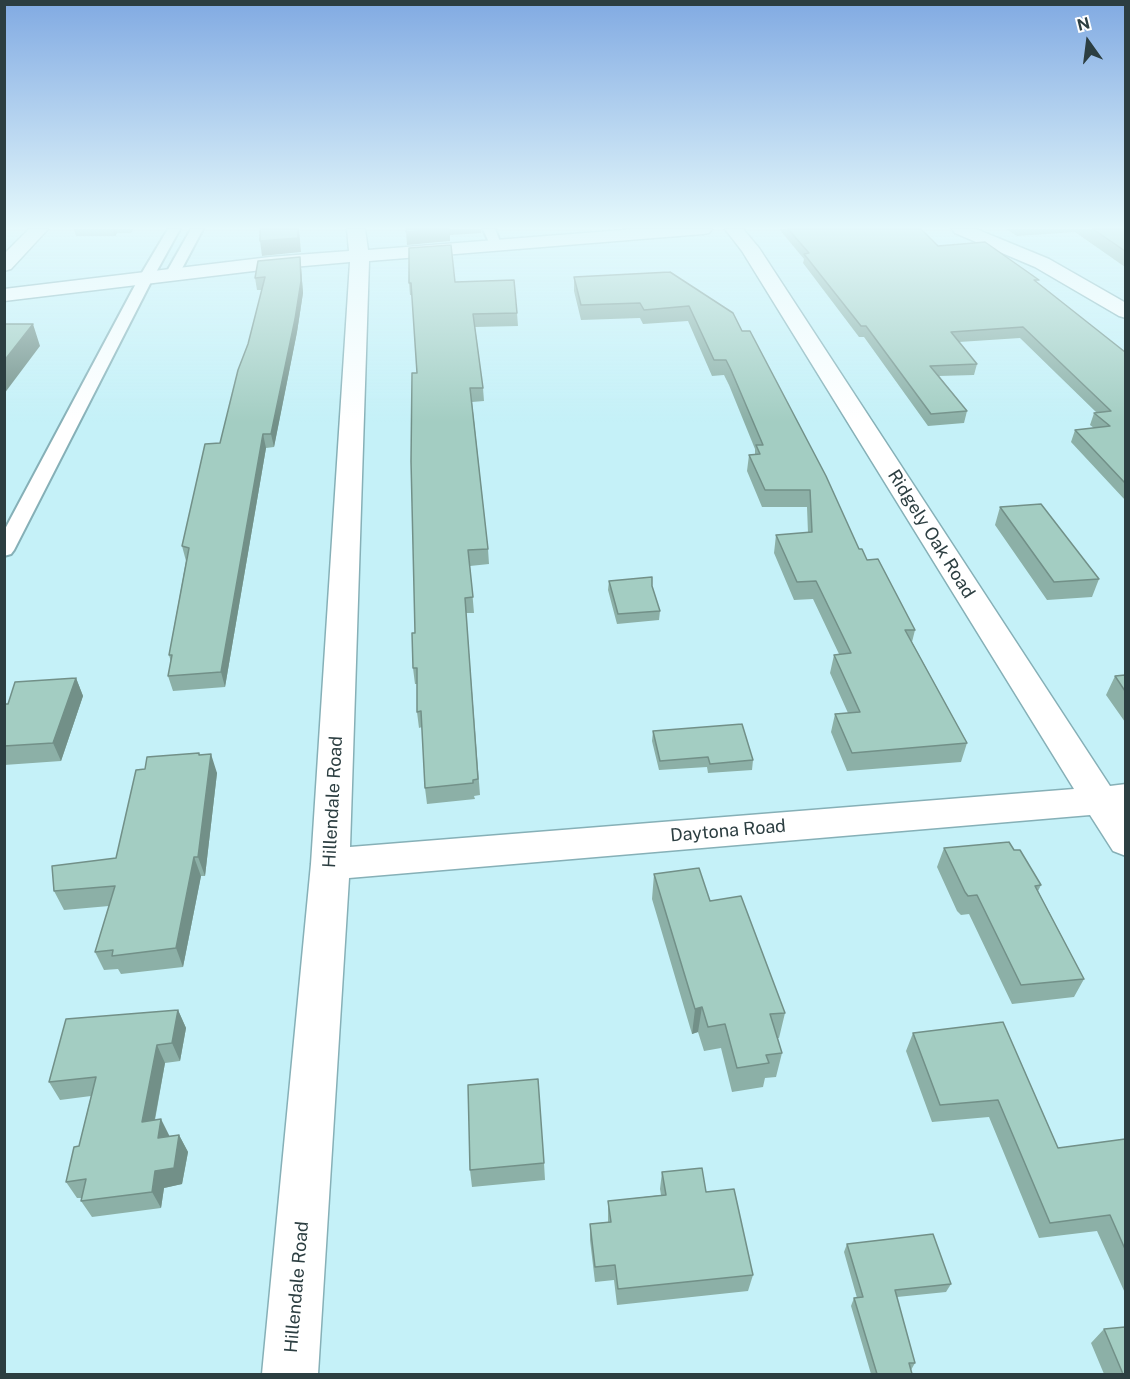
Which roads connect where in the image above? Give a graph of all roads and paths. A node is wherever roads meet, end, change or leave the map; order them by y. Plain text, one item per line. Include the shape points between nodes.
1 (138, 293) edge
2 (356, 293) edge
3 (780, 293) edge
4 (1093, 293) edge
5 (1125, 312) edge
6 (4, 550) edge
7 (1113, 799) edge
8 (1125, 841) edge
9 (330, 864) junction
10 (290, 1374) edge

1 - 6 lane
2 - 9 street, Hillendale Road
3 - 7 street, Ridgely Oak Road
4 - 5 street
7 - 8 street, Ridgely Oak Road
7 - 9 street, Daytona Road
9 - 10 street, Hillendale Road

